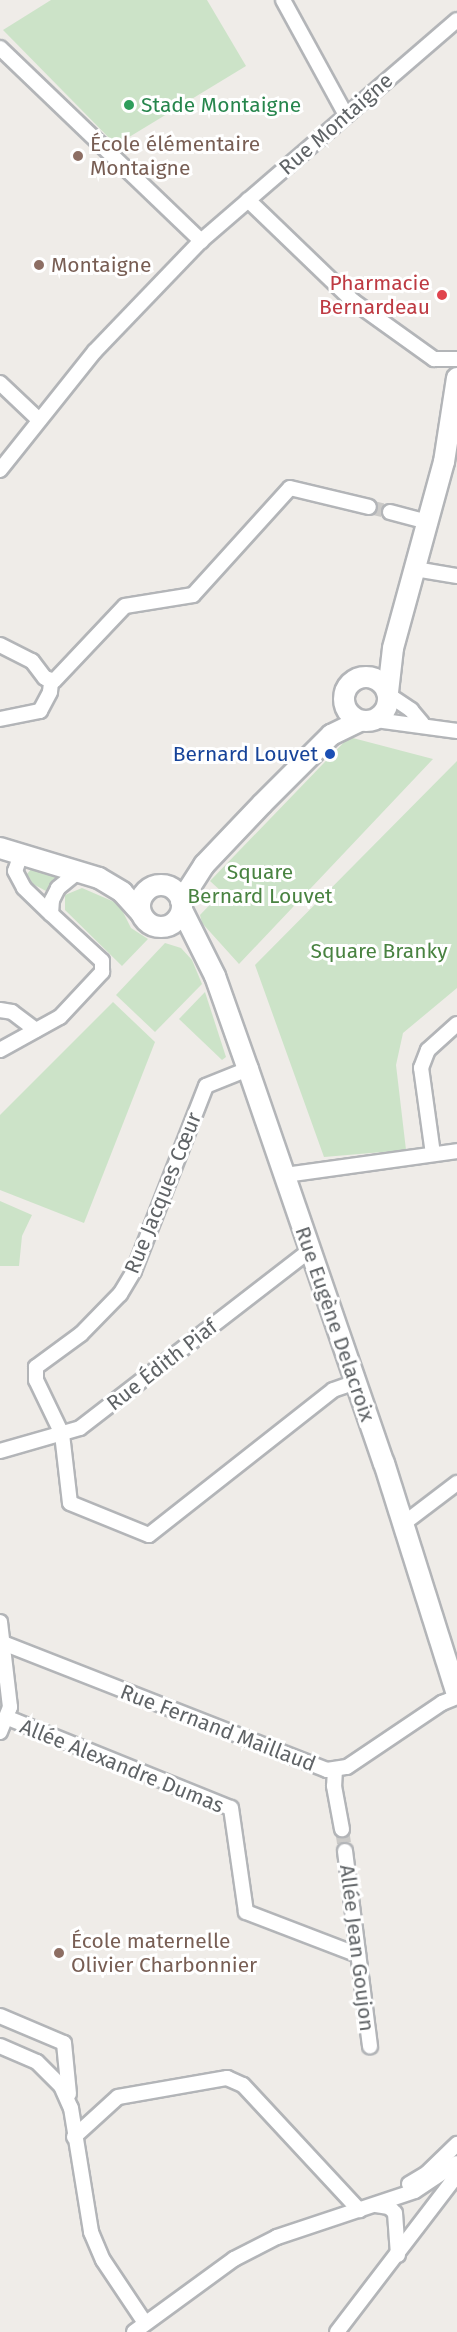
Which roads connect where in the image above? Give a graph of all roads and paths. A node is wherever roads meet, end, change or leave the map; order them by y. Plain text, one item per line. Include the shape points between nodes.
1 (283, 0) edge
2 (456, 21) edge
3 (0, 48) edge
4 (346, 115) junction
5 (248, 200) junction
6 (201, 241) junction
7 (457, 359) edge
8 (457, 378) edge
9 (0, 383) edge
10 (39, 420) junction
11 (0, 470) edge
12 (369, 507) tunnel mouth
13 (390, 512) tunnel mouth
14 (428, 522) junction
15 (415, 569) junction
16 (457, 576) edge
17 (0, 645) edge
18 (393, 648) junction
19 (368, 677) junction
20 (51, 681) junction
21 (388, 693) junction
22 (344, 705) junction
23 (0, 719) edge
24 (368, 720) junction
25 (422, 723) junction
26 (457, 731) edge
27 (331, 735) junction
28 (0, 848) edge
29 (21, 854) junction
30 (204, 865) junction
31 (78, 872) junction
32 (113, 884) junction
33 (158, 886) junction
34 (182, 905) junction
35 (141, 913) junction
36 (51, 914) junction
37 (166, 926) junction
38 (206, 957) junction
39 (0, 1010) edge
40 (457, 1024) edge
41 (36, 1030) junction
42 (0, 1050) edge
43 (248, 1069) junction
44 (457, 1150) edge
45 (433, 1154) junction
46 (285, 1175) junction
47 (309, 1251) junction
48 (353, 1383) junction
49 (62, 1434) junction
50 (0, 1450) edge
51 (457, 1483) edge
52 (403, 1524) junction
53 (0, 1622) edge
54 (3, 1643) junction
55 (457, 1695) edge
56 (8, 1718) junction
57 (0, 1732) edge
58 (335, 1769) junction
59 (342, 1830) tunnel mouth
60 (345, 1851) tunnel mouth
61 (358, 1955) junction
62 (0, 2016) edge
63 (0, 2046) edge
64 (370, 2046) dead end
65 (71, 2108) junction
66 (74, 2137) junction
67 (457, 2144) edge
68 (457, 2163) edge
69 (457, 2175) edge
70 (374, 2205) junction
71 (359, 2210) junction
72 (398, 2255) junction
73 (139, 2328) edge
74 (337, 2332) edge

1 - 4 street
2 - 4 street, Rue Montaigne
3 - 6 street
4 - 5 street, Rue Montaigne
5 - 6 street, Rue Montaigne
5 - 7 street via 353,301 434,359
6 - 10 street, Rue Montaigne via 95,351
8 - 14 street via 446,453
9 - 10 street
10 - 11 street, Rue Montaigne
12 - 20 street via 290,488 193,595 125,606 57,680
13 - 14 street
14 - 15 street
15 - 16 street
15 - 18 street
17 - 20 street via 32,661
18 - 19 street
18 - 21 street
19 - 21 street via 376,679
19 - 22 street via 347,687
20 - 23 street via 51,692 40,711
21 - 24 street via 384,714
21 - 25 street
22 - 24 street
22 - 27 street
24 - 25 street
24 - 27 street
25 - 26 street
27 - 30 street
28 - 29 street
29 - 31 street
29 - 36 street via 15,871 24,888
30 - 33 street
30 - 34 street
31 - 32 street
31 - 36 street via 58,888
32 - 33 street
32 - 35 street
33 - 34 street
33 - 35 street via 141,898
34 - 37 street
34 - 38 street, Rue Eugène Delacroix
35 - 37 street via 150,924
36 - 41 street via 102,961 104,968 60,1017
37 - 38 street
38 - 43 street, Rue Eugène Delacroix
39 - 41 street via 12,1012
40 - 45 street via 428,1050 421,1068
41 - 42 street
43 - 46 street, Rue Eugène Delacroix
43 - 49 street, Rue Jacques Cœur via 206,1086 134,1271 106,1310 36,1367 36,1380
44 - 45 street
45 - 46 street
46 - 47 street, Rue Eugène Delacroix
47 - 48 street, Rue Eugène Delacroix
47 - 49 street, Rue Édith Piaf via 80,1428
48 - 49 street via 333,1390 149,1535 70,1503
48 - 52 street, Rue Eugène Delacroix
49 - 50 street, Rue Édith Piaf
51 - 52 street
52 - 55 street, Rue Eugène Delacroix
53 - 54 street
54 - 56 street
54 - 58 street, Rue Fernand Maillaud via 327,1770
55 - 58 street, Rue Fernand Maillaud via 348,1767
56 - 57 street
56 - 61 street, Allée Alexandre Dumas via 231,1808 246,1912
58 - 59 street
60 - 61 street, Allée Jean Goujon
61 - 64 street, Allée Jean Goujon
62 - 65 street via 64,2043
63 - 65 street via 50,2071
65 - 66 street
66 - 71 street via 118,2097 227,2078 243,2085
66 - 73 street via 91,2232
67 - 70 street via 427,2173
68 - 70 street via 415,2191
69 - 72 street
70 - 71 street
70 - 72 street via 389,2206 395,2213
71 - 73 street via 277,2237 243,2255
72 - 74 street

